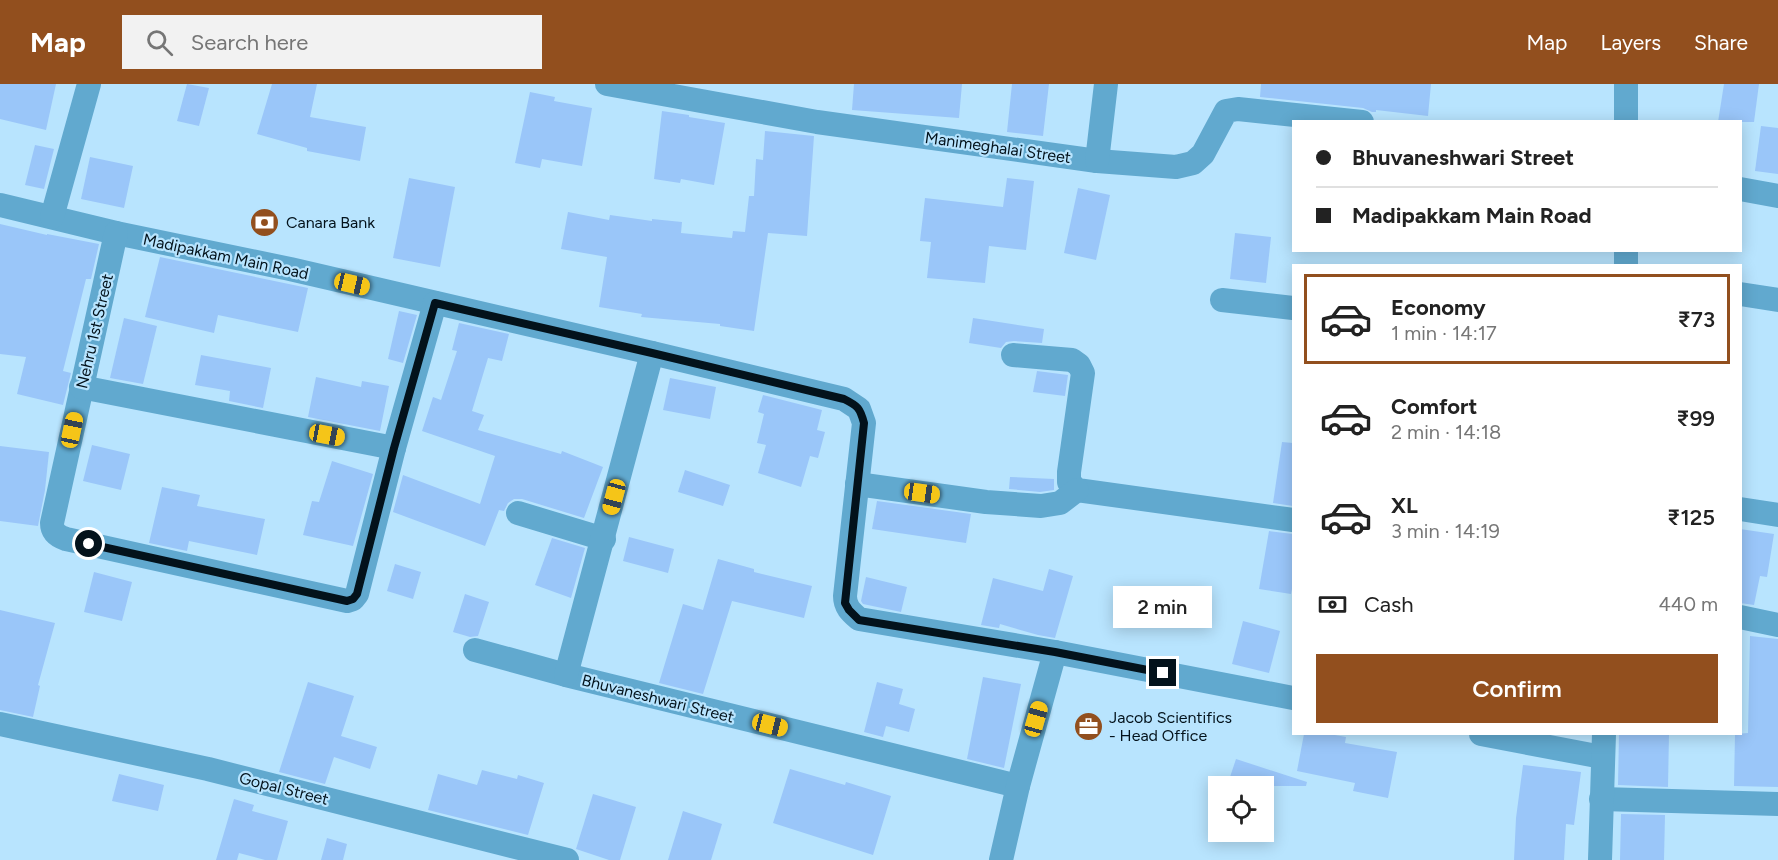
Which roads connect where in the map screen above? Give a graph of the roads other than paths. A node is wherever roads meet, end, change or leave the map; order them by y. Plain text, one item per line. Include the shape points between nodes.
1 (89, 84) edge
2 (608, 84) edge
3 (1106, 84) edge
4 (1626, 84) edge
5 (1344, 120) edge
6 (1626, 120) edge
7 (1098, 161) junction
8 (1742, 189) edge
9 (1778, 196) edge
10 (0, 205) edge
11 (52, 217) junction
12 (116, 233) junction
13 (1742, 294) edge
14 (1222, 300) dead end
15 (1778, 300) edge
16 (435, 303) junction
17 (1292, 308) edge
18 (652, 353) junction
19 (1013, 355) dead end
20 (81, 387) junction
21 (394, 448) junction
22 (857, 484) junction
23 (1077, 490) junction
24 (1742, 509) edge
25 (518, 513) dead end
26 (1778, 515) edge
27 (1292, 520) edge
28 (604, 539) junction
29 (1742, 618) edge
30 (1778, 625) edge
31 (475, 650) dead end
32 (1055, 652) junction
33 (566, 675) junction
34 (1292, 698) edge
35 (0, 724) edge
36 (1492, 735) edge
37 (1603, 745) edge
38 (1018, 786) junction
39 (1601, 799) junction
40 (1778, 804) edge
41 (567, 860) edge
42 (1001, 860) edge
43 (1600, 860) edge

1 - 11 street
2 - 7 street, Manimeghalai Street via 817,122
3 - 7 street
4 - 6 street
5 - 7 street, Manimeghalai Street via 1238,108 1226,111 1203,154 1193,163 1176,167
8 - 9 street
10 - 11 street, Madipakkam Main Road
11 - 12 street, Madipakkam Main Road
12 - 16 street, Madipakkam Main Road
12 - 20 street, Nehru 1st Street
13 - 15 street
14 - 17 street
16 - 18 street, Madipakkam Main Road
16 - 21 street
18 - 22 street, Madipakkam Main Road via 854,404 864,423
18 - 28 street
19 - 23 street via 1072,360 1083,373 1069,472 1069,482
20 - 21 street
20 - 21 street, Nehru 1st Street via 52,523 56,534 347,601 357,594
22 - 23 street via 1041,506 1060,503
22 - 32 street, Madipakkam Main Road via 845,603 859,620
23 - 27 street
24 - 26 street
25 - 28 street
28 - 33 street
29 - 30 street
31 - 33 street, Bhuvaneshwari Street
32 - 34 street, Madipakkam Main Road
32 - 38 street
33 - 38 street, Bhuvaneshwari Street
35 - 41 street, Gopal Street via 208,769
36 - 37 street
37 - 39 street
38 - 42 street
39 - 40 street
39 - 43 street

